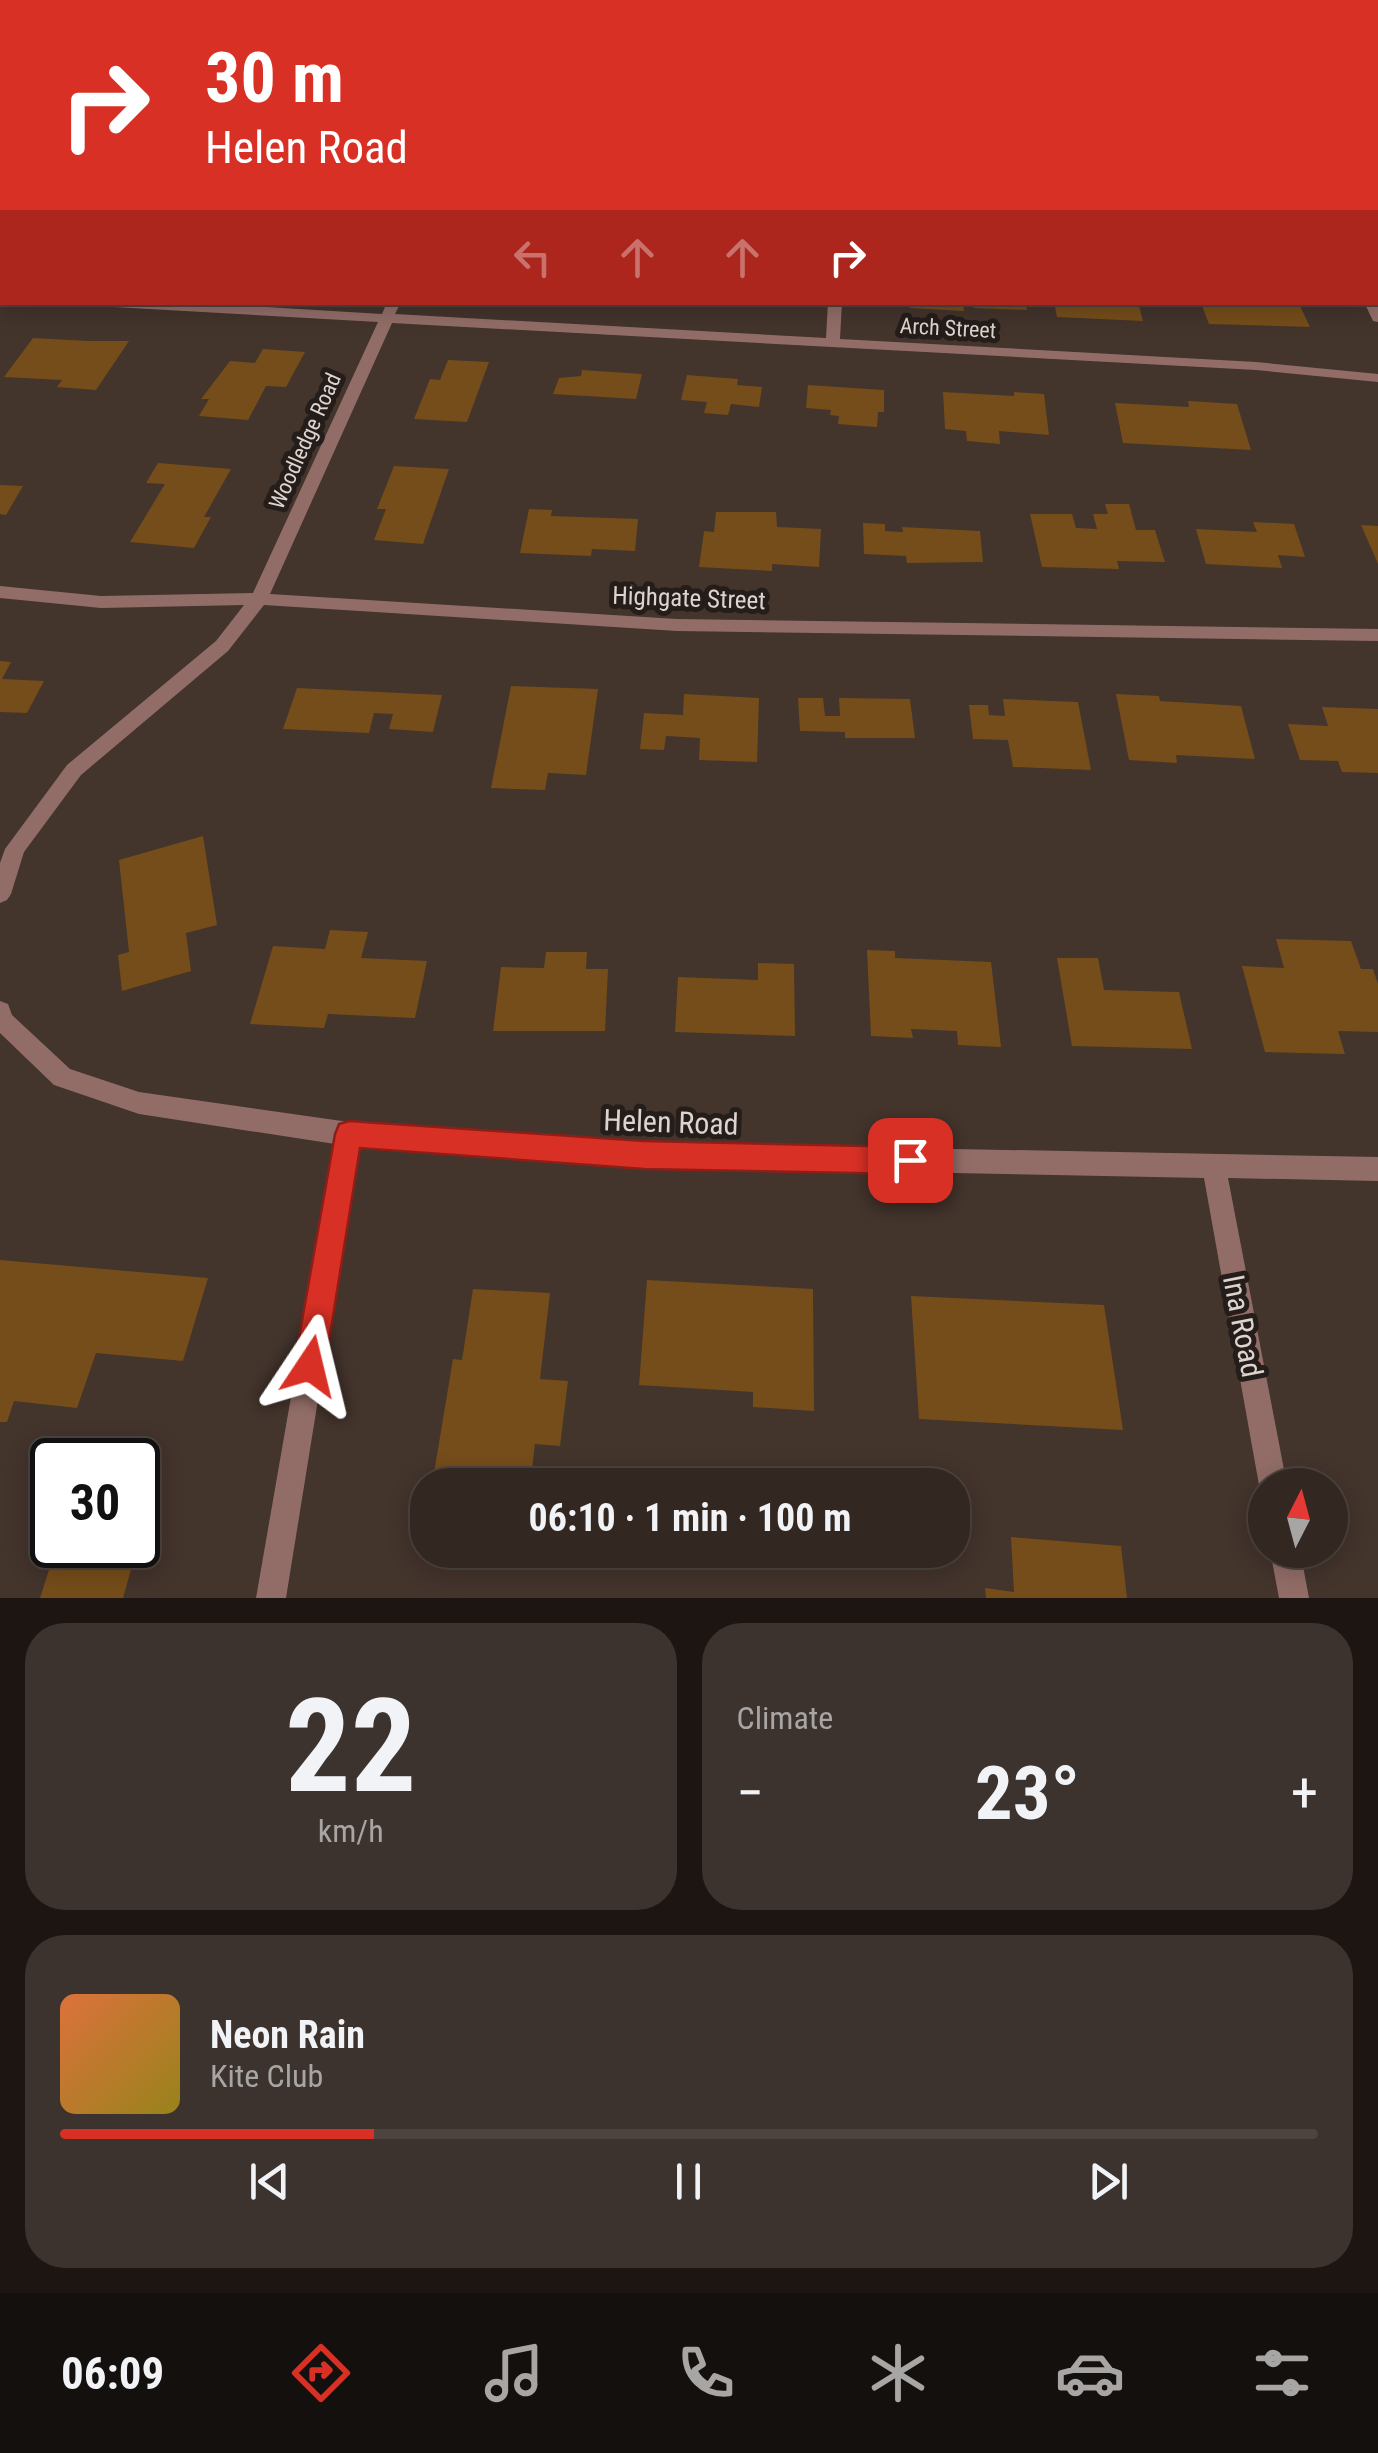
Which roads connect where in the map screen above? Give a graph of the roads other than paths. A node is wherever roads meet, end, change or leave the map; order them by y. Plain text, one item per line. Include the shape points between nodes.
1 (144, 305) edge
2 (392, 305) edge
3 (835, 305) edge
4 (385, 320) junction
5 (833, 344) junction
6 (1378, 378) edge
7 (0, 592) edge
8 (259, 599) junction
9 (1378, 635) edge
10 (0, 894) edge
11 (0, 1010) edge
12 (349, 1134) junction
13 (1214, 1167) junction
14 (1378, 1169) edge
15 (1270, 1468) edge
16 (1288, 1568) edge
17 (271, 1598) edge
18 (1294, 1598) edge

1 - 4 street, Arch Street
2 - 4 street, Woodledge Road
3 - 5 street
4 - 5 street, Arch Street
4 - 8 street, Woodledge Road
5 - 6 street, Arch Street
7 - 8 street, Highgate Street via 101,602
8 - 9 street, Highgate Street via 678,625
8 - 10 street via 222,646 74,770 15,849
11 - 12 street, Helen Road via 2,1020 62,1078 139,1103
12 - 13 street, Helen Road via 644,1155
12 - 17 street
13 - 14 street, Helen Road
13 - 15 street, Ina Road
16 - 18 street

